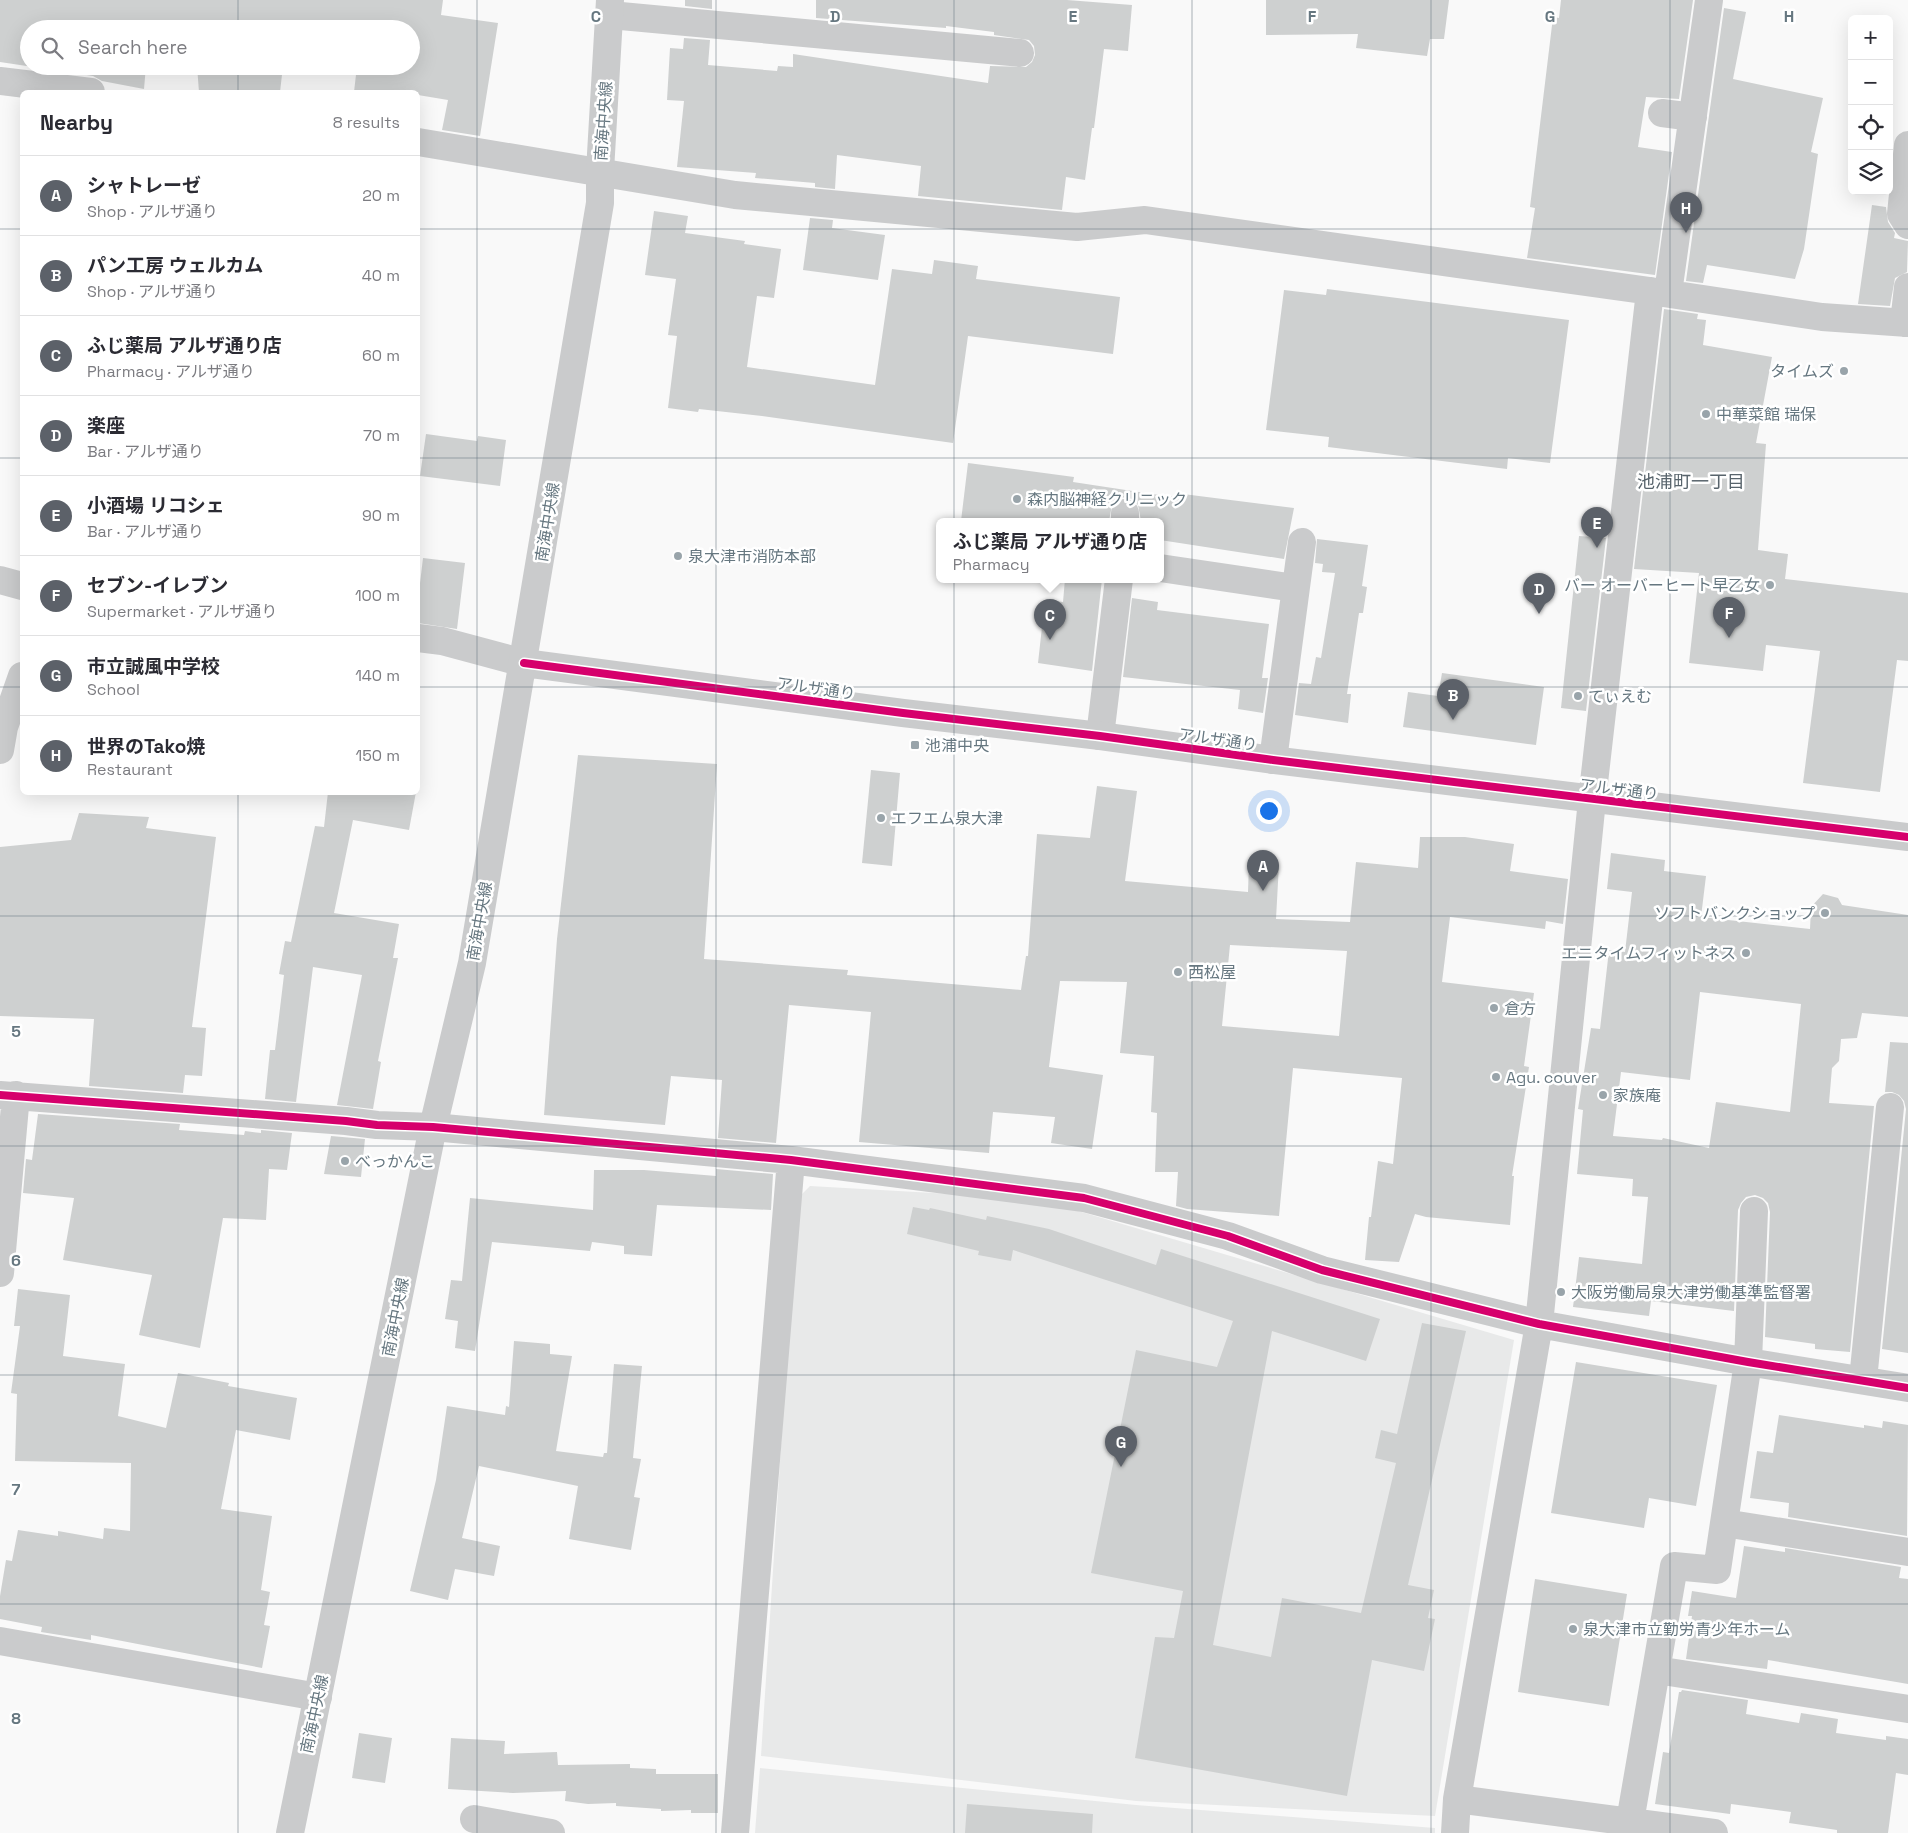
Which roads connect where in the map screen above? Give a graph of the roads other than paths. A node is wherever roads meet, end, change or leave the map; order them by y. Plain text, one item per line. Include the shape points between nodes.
1 (1708, 0) edge
2 (610, 7) edge
3 (1020, 53) dead end
4 (0, 81) edge
5 (74, 90) edge
6 (1662, 113) dead end
7 (1693, 117) junction
8 (420, 142) edge
9 (1893, 143) edge
10 (1908, 145) edge
11 (600, 171) junction
12 (1908, 225) edge
13 (1908, 287) edge
14 (1659, 292) junction
15 (1906, 323) edge
16 (1302, 542) dead end
17 (1164, 569) edge
18 (0, 580) edge
19 (1119, 583) edge
20 (20, 585) edge
21 (1295, 588) junction
22 (420, 638) edge
23 (524, 663) junction
24 (20, 682) edge
25 (1100, 736) junction
26 (0, 750) edge
27 (1273, 760) junction
28 (1592, 800) junction
29 (1908, 837) edge
30 (8, 1095) edge
31 (1890, 1107) dead end
32 (433, 1127) junction
33 (791, 1160) junction
34 (1754, 1211) dead end
35 (0, 1274) edge
36 (1539, 1324) junction
37 (1748, 1362) junction
38 (1863, 1380) junction
39 (1908, 1388) edge
40 (1724, 1523) junction
41 (1908, 1552) edge
42 (0, 1641) edge
43 (1656, 1670) junction
44 (318, 1696) junction
45 (1908, 1709) edge
46 (1457, 1799) junction
47 (474, 1819) dead end
48 (1629, 1828) edge
49 (290, 1833) edge
50 (551, 1833) edge
51 (735, 1833) edge
52 (1455, 1833) edge
53 (1714, 1833) edge

1 - 7 street
2 - 3 street via 813,46 974,59
2 - 11 street, 南海中央線
4 - 5 street
6 - 7 street
7 - 14 street
8 - 11 street
9 - 10 street
10 - 12 street via 1901,214
11 - 14 street via 735,195 1050,225 1077,227 1145,220
11 - 23 street, 南海中央線 via 600,203
13 - 15 street
14 - 15 street via 1822,317
14 - 28 street
16 - 21 street
17 - 21 street
18 - 20 street
19 - 25 street
21 - 27 street
22 - 23 street, アルザ通り
23 - 25 street, アルザ通り
23 - 32 street, 南海中央線 via 472,963
24 - 26 street via 4,727
25 - 27 street, アルザ通り
27 - 28 street, アルザ通り
28 - 29 street, アルザ通り
28 - 36 street
30 - 32 street
30 - 35 street
31 - 38 street
32 - 33 street
32 - 44 street, 南海中央線
33 - 36 street via 1084,1198 1228,1236 1322,1270
33 - 51 street
34 - 37 street
36 - 37 street
36 - 46 street
37 - 38 street
37 - 40 street
38 - 39 street
40 - 41 street
40 - 43 street via 1716,1570 1674,1566
42 - 44 street
43 - 45 street
43 - 48 street
44 - 49 street, 南海中央線
46 - 48 street
46 - 52 street
47 - 50 street
48 - 53 street

